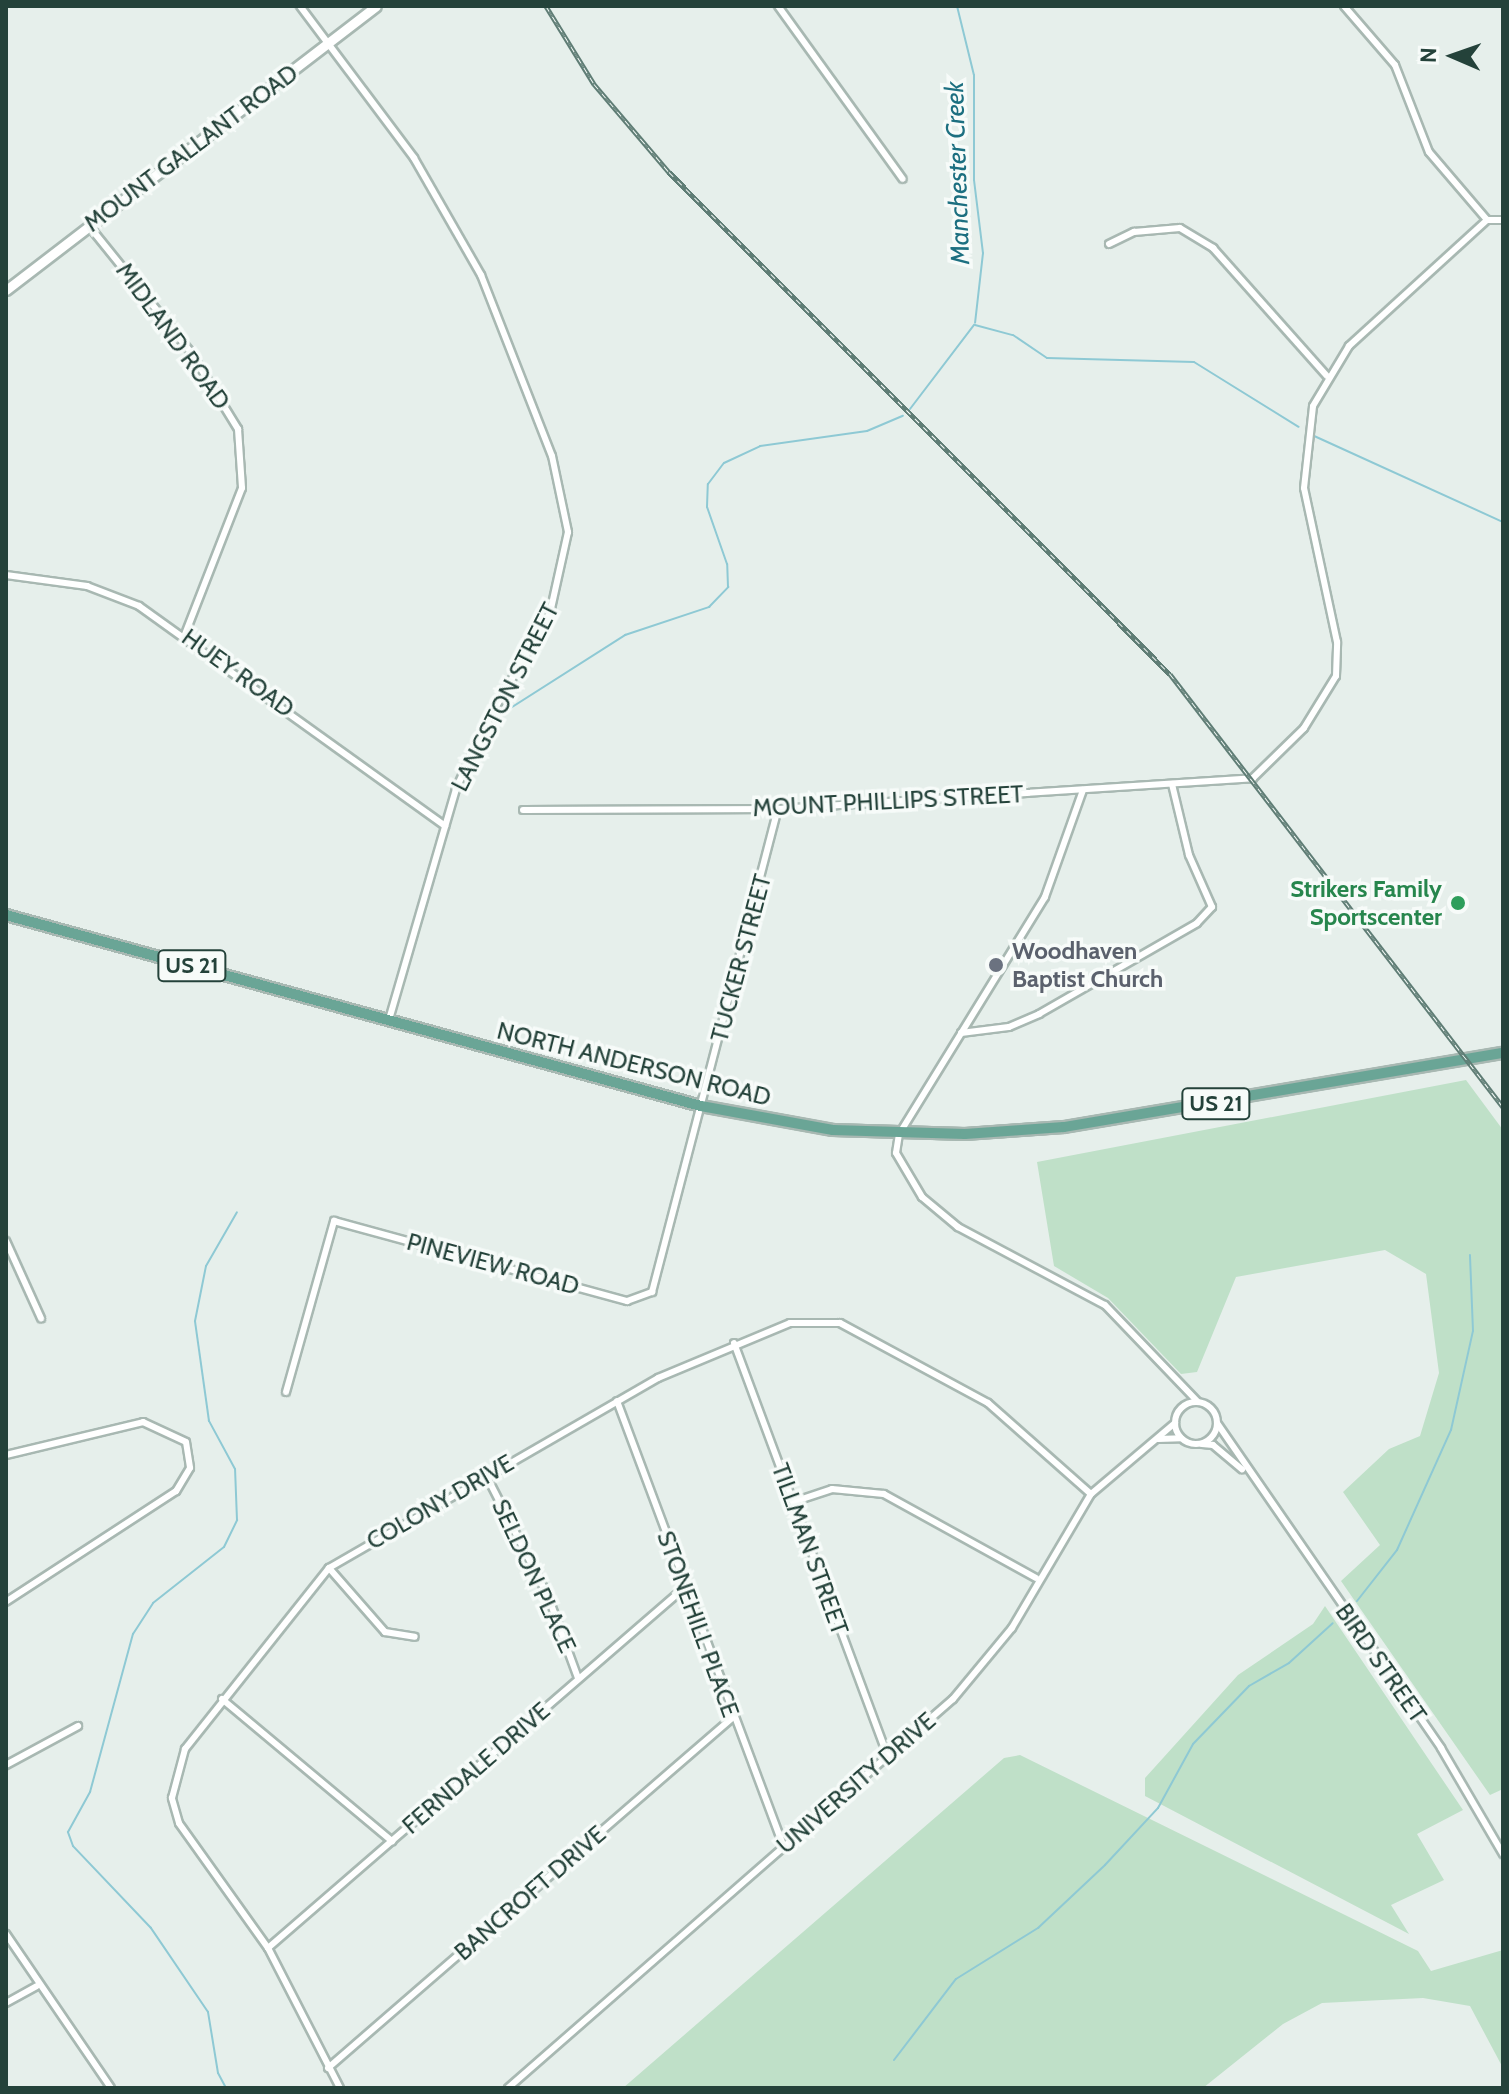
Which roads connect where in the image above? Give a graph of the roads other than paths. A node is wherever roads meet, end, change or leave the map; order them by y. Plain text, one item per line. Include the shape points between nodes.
1 (300, 6) edge
2 (376, 6) edge
3 (778, 6) edge
4 (1344, 6) edge
5 (329, 43) junction
6 (903, 179) dead end
7 (1487, 220) junction
8 (1503, 220) edge
9 (89, 226) junction
10 (1109, 244) dead end
11 (6, 290) edge
12 (1327, 376) junction
13 (6, 575) edge
14 (185, 634) junction
15 (1172, 784) junction
16 (1083, 790) junction
17 (778, 809) junction
18 (523, 810) dead end
19 (445, 826) junction
20 (6, 915) edge
21 (389, 1020) junction
22 (961, 1033) junction
23 (1503, 1053) edge
24 (701, 1106) junction
25 (899, 1134) junction
26 (6, 1241) edge
27 (652, 1292) joint
28 (41, 1318) dead end
29 (734, 1343) junction
30 (1184, 1387) junction
31 (286, 1392) dead end
32 (617, 1401) junction
33 (1198, 1402) junction
34 (1185, 1406) junction
35 (1175, 1423) junction
36 (1217, 1423) junction
37 (1181, 1438) junction
38 (1158, 1439) junction
39 (1199, 1444) junction
40 (6, 1455) edge
41 (486, 1475) junction
42 (1251, 1476) junction
43 (1091, 1494) junction
44 (793, 1502) junction
45 (329, 1568) junction
46 (1036, 1578) junction
47 (684, 1588) junction
48 (6, 1602) edge
49 (415, 1637) dead end
50 (578, 1678) junction
51 (222, 1699) junction
52 (732, 1718) junction
53 (78, 1726) dead end
54 (887, 1755) junction
55 (6, 1765) edge
56 (392, 1841) junction
57 (783, 1846) junction
58 (1503, 1854) edge
59 (6, 1934) edge
60 (268, 1948) junction
61 (37, 1986) junction
62 (6, 2003) edge
63 (328, 2068) junction
64 (111, 2088) edge
65 (340, 2088) edge
66 (508, 2088) edge

1 - 5 street, LANGSTON STREET
2 - 5 street, MOUNT GALLANT ROAD
3 - 6 street
4 - 7 street via 1395,65 1429,152
5 - 9 street, MOUNT GALLANT ROAD
5 - 19 street, LANGSTON STREET via 414,158 481,275 529,387 564,499 568,532 550,613 483,729
7 - 8 street
7 - 12 street via 1374,321
9 - 11 street, MOUNT GALLANT ROAD
9 - 14 street, MIDLAND ROAD via 190,351 238,429 242,488
10 - 12 street via 1134,232 1180,228 1213,248
12 - 15 street, MOUNT PHILLIPS STREET via 1306,435 1303,475 1337,642 1336,676 1304,728 1253,778
13 - 14 street, HUEY ROAD via 87,586 139,606
14 - 19 street, HUEY ROAD
15 - 16 street, MOUNT PHILLIPS STREET
15 - 22 street via 1189,855 1212,907 1197,923 1039,1014 1009,1027
16 - 17 street, MOUNT PHILLIPS STREET
16 - 22 street via 1045,897
17 - 18 street, MOUNT PHILLIPS STREET
17 - 24 street, TUCKER STREET
19 - 21 street, LANGSTON STREET
20 - 21 main road, NORTH ANDERSON ROAD / US 21
21 - 24 main road, NORTH ANDERSON ROAD / US 21
22 - 25 street
23 - 25 main road, NORTH ANDERSON ROAD / US 21 via 1113,1121
24 - 25 main road, NORTH ANDERSON ROAD / US 21 via 833,1130
24 - 27 street, TUCKER STREET
25 - 30 street, BIRD STREET via 896,1153 922,1197 958,1227 1105,1305
26 - 28 street
27 - 31 street, PINEVIEW ROAD via 627,1301 334,1221
29 - 32 street, COLONY DRIVE
29 - 43 street, COLONY DRIVE via 790,1323 840,1323 988,1403
29 - 44 street, TILLMAN STREET
30 - 33 street, BIRD STREET
30 - 34 street
32 - 41 street, COLONY DRIVE
32 - 47 street, STONEHILL PLACE
33 - 34 street
33 - 36 street, BIRD STREET via 1213,1411
34 - 35 street
35 - 37 street
35 - 38 street, UNIVERSITY DRIVE
36 - 39 street via 1210,1439
36 - 42 street, BIRD STREET
37 - 38 street
37 - 39 street, BIRD STREET
38 - 43 street, UNIVERSITY DRIVE
39 - 42 street, BIRD STREET via 1213,1445
40 - 48 street via 143,1422 186,1442 190,1468 176,1491
41 - 45 street, COLONY DRIVE
41 - 50 street, SELDON PLACE via 536,1570
42 - 58 street, BIRD STREET via 1441,1748
43 - 46 street, UNIVERSITY DRIVE
44 - 46 street via 832,1489 884,1494
44 - 54 street, TILLMAN STREET
45 - 49 street via 385,1632
45 - 51 street, COLONY DRIVE
46 - 54 street, UNIVERSITY DRIVE via 1012,1628 974,1677
47 - 50 street, FERNDALE DRIVE
47 - 52 street, STONEHILL PLACE
50 - 56 street, FERNDALE DRIVE
51 - 56 street
51 - 60 street, COLONY DRIVE via 185,1749 172,1798 179,1823
52 - 57 street, STONEHILL PLACE
52 - 63 street, BANCROFT DRIVE
53 - 55 street
54 - 57 street, UNIVERSITY DRIVE
56 - 60 street, FERNDALE DRIVE
57 - 66 street, UNIVERSITY DRIVE
59 - 61 street
60 - 63 street, COLONY DRIVE
61 - 62 street
61 - 64 street
63 - 65 street, COLONY DRIVE

